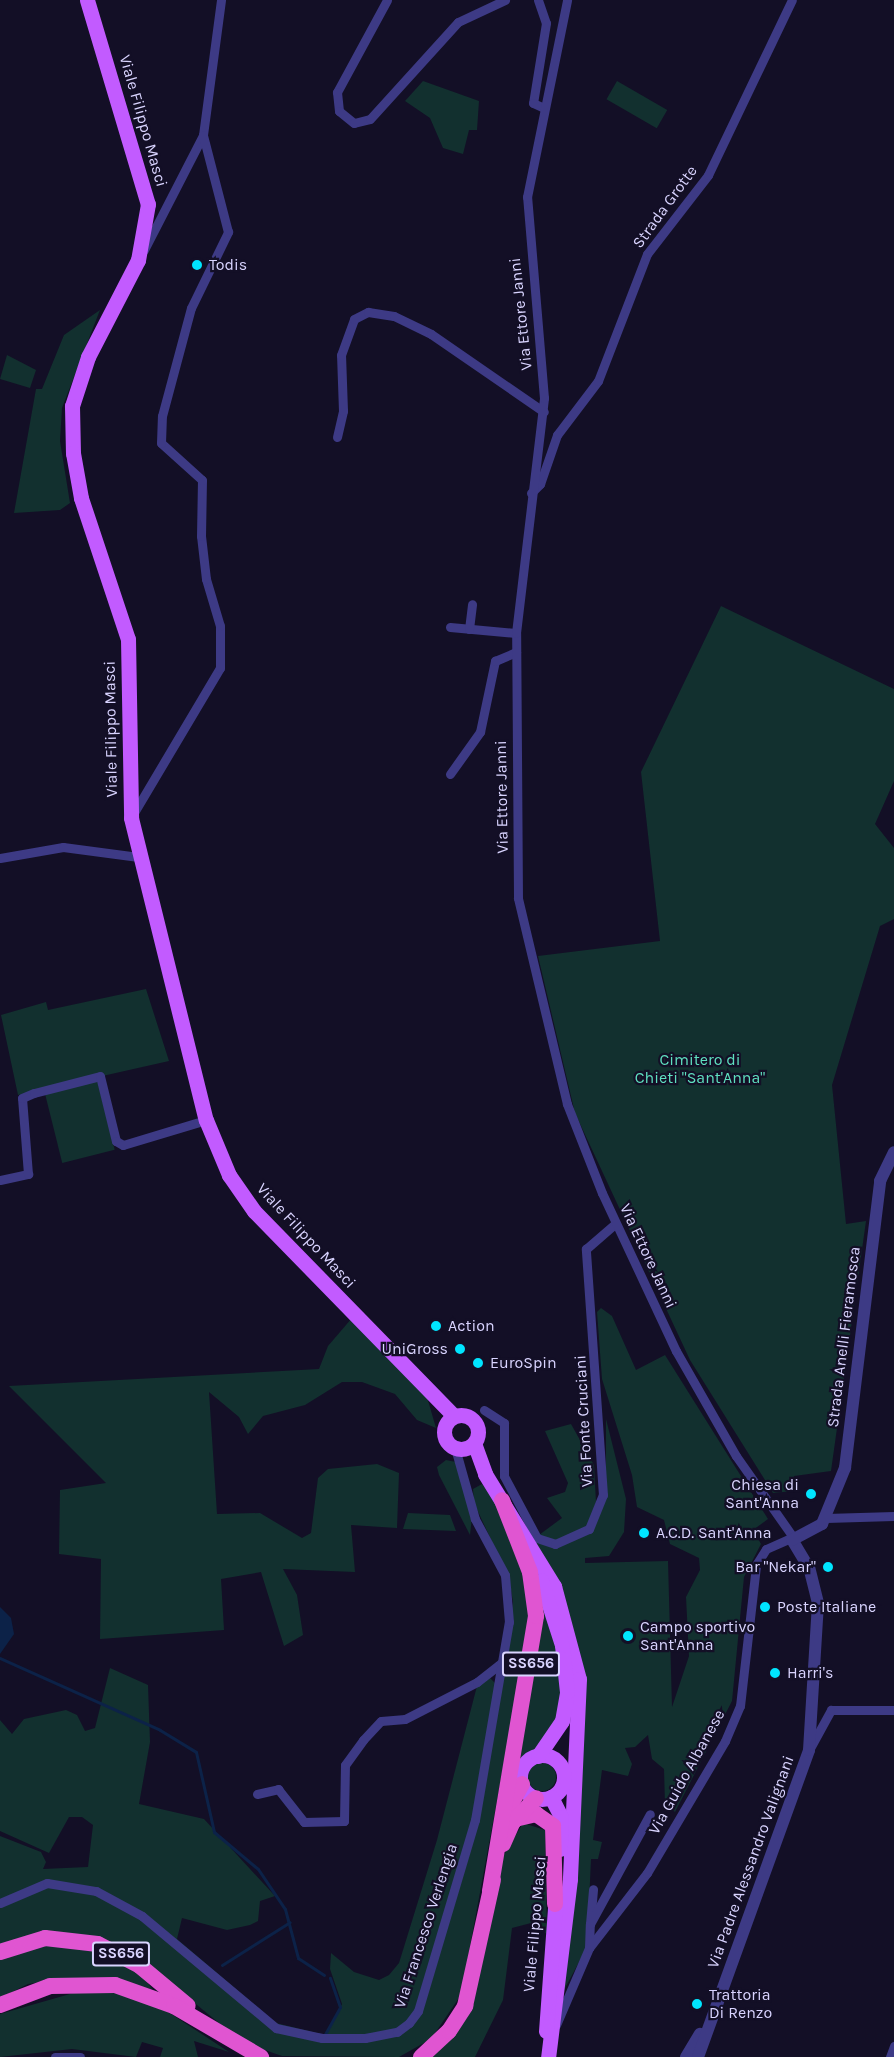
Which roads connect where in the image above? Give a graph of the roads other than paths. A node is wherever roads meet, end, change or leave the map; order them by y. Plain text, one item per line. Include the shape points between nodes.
1 (87, 0) edge
2 (222, 0) edge
3 (387, 0) edge
4 (505, 0) edge
5 (538, 0) edge
6 (567, 0) edge
7 (792, 0) edge
8 (544, 108) junction
9 (203, 135) junction
10 (138, 260) junction
11 (544, 412) junction
12 (337, 437) dead end
13 (531, 493) junction
14 (472, 604) dead end
15 (450, 627) dead end
16 (469, 629) junction
17 (516, 633) junction
18 (516, 652) junction
19 (450, 774) dead end
20 (131, 818) junction
21 (138, 857) junction
22 (0, 858) edge
23 (206, 1120) junction
24 (894, 1152) edge
25 (0, 1180) edge
26 (615, 1224) junction
27 (484, 1410) dead end
28 (449, 1421) junction
29 (463, 1447) junction
30 (466, 1486) junction
31 (499, 1495) junction
32 (894, 1516) edge
33 (824, 1521) junction
34 (793, 1537) junction
35 (501, 1663) junction
36 (894, 1710) edge
37 (579, 1729) junction
38 (514, 1748) junction
39 (809, 1750) junction
40 (532, 1760) junction
41 (561, 1766) junction
42 (522, 1784) junction
43 (257, 1794) dead end
44 (550, 1794) junction
45 (650, 1814) dead end
46 (515, 1819) junction
47 (574, 1819) junction
48 (499, 1831) junction
49 (593, 1888) dead end
50 (490, 1891) junction
51 (0, 1903) edge
52 (555, 1904) junction
53 (590, 1924) junction
54 (589, 1948) junction
55 (0, 1952) edge
56 (0, 2005) edge
57 (715, 2010) junction
58 (556, 2026) junction
59 (217, 2034) junction
60 (894, 2046) edge
61 (547, 2056) edge
62 (55, 2057) edge
63 (80, 2057) edge
64 (261, 2057) edge
65 (421, 2057) edge
66 (686, 2057) edge
67 (698, 2057) edge
68 (890, 2057) edge

1 - 10 main road, Viale Filippo Masci via 145,177 148,204
2 - 9 street
3 - 4 street via 337,92 339,111 354,123 370,119 458,22
5 - 8 street via 546,23 533,104
6 - 8 street, Via Ettore Janni
7 - 13 street, Strada Grotte via 708,175 646,254 598,381 557,435 540,484
8 - 11 street, Via Ettore Janni via 526,197
9 - 10 street
9 - 20 street via 228,232 191,308 162,416 161,443 201,480 201,536 206,579 220,626 220,668
10 - 20 main road, Viale Filippo Masci via 88,357 72,406 81,498 128,639
11 - 12 street via 423,329 394,316 368,312 354,319 341,354 343,411
11 - 13 street, Via Ettore Janni
13 - 17 street, Via Ettore Janni
14 - 16 street
15 - 16 street
16 - 17 street
17 - 18 street, Via Ettore Janni
18 - 19 street via 495,662 480,732
18 - 26 street, Via Ettore Janni via 518,898 567,1104
20 - 21 main road, Viale Filippo Masci
21 - 22 street via 63,847
21 - 23 main road, Viale Filippo Masci
23 - 25 street via 123,1145 116,1141 100,1076 34,1093 22,1098 28,1174
23 - 28 main road, Viale Filippo Masci via 229,1175 254,1211 433,1396
24 - 33 street, Strada Anelli Fieramosca via 880,1180 844,1468
26 - 27 street, Via Fonte Cruciani via 586,1249 603,1495 589,1529 566,1542 543,1542 533,1532 504,1476 504,1423
26 - 34 street, Via Ettore Janni via 736,1456
28 - 29 main road via 446,1441
28 - 29 main road via 476,1423
29 - 30 street, Via Francesco Verlengia
29 - 31 main road, Viale Filippo Masci
30 - 31 street via 476,1479
30 - 35 street, Via Francesco Verlengia via 482,1537 505,1575 510,1606
31 - 37 main road, Viale Filippo Masci via 549,1576 566,1619 579,1679
31 - 38 highway, SS656 via 530,1572 536,1616
31 - 40 main road, Viale Filippo Masci via 542,1582 565,1664 562,1721
32 - 33 street
33 - 34 street
34 - 39 street, Via Padre Alessandro Valignani via 809,1568 818,1603
34 - 54 street, Via Guido Albanese via 766,1549 756,1565 740,1706 725,1741 647,1873
35 - 43 street via 477,1682 423,1710 381,1721 345,1765 344,1821 304,1822 279,1789
35 - 51 street, Via Francesco Verlengia via 475,1820 418,2011 398,2032 322,2038 276,2028 142,1916 96,1891 47,1883
36 - 39 street via 831,1710
37 - 41 main road, Viale Filippo Masci
37 - 47 main road, Viale Filippo Masci
38 - 40 highway
38 - 48 highway, SS656
39 - 57 street, Via Padre Alessandro Valignani
40 - 41 main road
40 - 42 main road
41 - 44 main road
42 - 44 main road
42 - 48 highway, SS656
44 - 46 highway, SS656
44 - 47 main road, Viale Filippo Masci
44 - 52 main road, Viale Filippo Masci via 562,1824
45 - 53 street, Via Guido Albanese
46 - 50 highway, SS656
46 - 52 highway via 536,1814 553,1826
47 - 58 main road, Viale Filippo Masci
48 - 50 highway, SS656
49 - 53 street
50 - 65 highway, SS656 via 465,2006 449,2031
52 - 61 main road, Viale Filippo Masci
53 - 54 street, Via Guido Albanese
54 - 58 street, Via Guido Albanese
55 - 59 highway, SS656 via 45,1938 98,1944 153,1976
56 - 59 highway, SS656 via 50,1986 115,1985 158,1998
57 - 66 street
57 - 67 street, Via Padre Alessandro Valignani
58 - 61 main road, Viale Filippo Masci
59 - 64 highway, SS656
60 - 68 street
62 - 63 street

